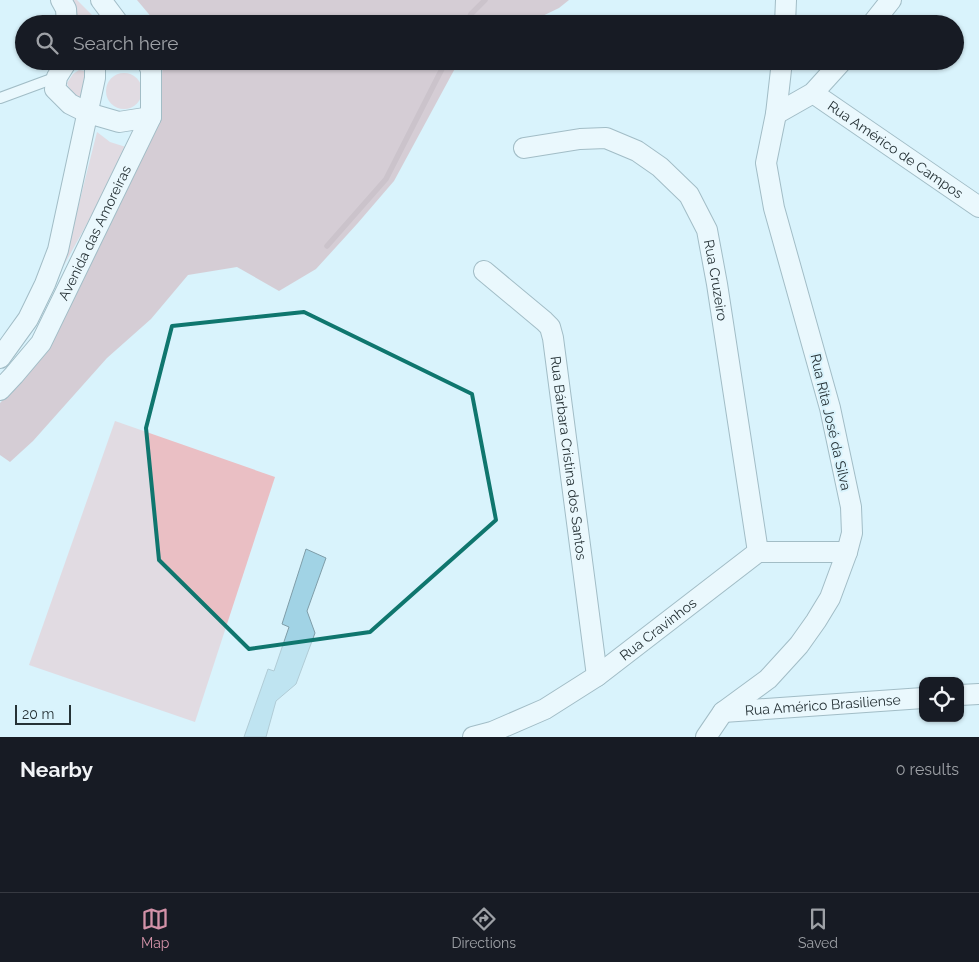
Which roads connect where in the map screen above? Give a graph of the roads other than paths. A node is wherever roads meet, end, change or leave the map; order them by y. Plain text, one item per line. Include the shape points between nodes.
1 (61, 0) edge
2 (101, 0) edge
3 (786, 0) edge
4 (890, 0) edge
5 (66, 15) edge
6 (112, 15) edge
7 (785, 15) edge
8 (879, 15) edge
9 (60, 70) edge
10 (62, 70) edge
11 (95, 70) edge
12 (151, 70) edge
13 (781, 70) edge
14 (834, 70) edge
15 (812, 93) junction
16 (0, 98) edge
17 (88, 113) junction
18 (776, 114) junction
19 (151, 117) junction
20 (524, 148) dead end
21 (979, 207) edge
22 (484, 271) dead end
23 (0, 358) edge
24 (0, 390) edge
25 (758, 552) junction
26 (847, 552) junction
27 (597, 676) junction
28 (979, 694) edge
29 (964, 695) edge
30 (919, 698) edge
31 (723, 712) junction
32 (473, 737) edge
33 (706, 737) edge

1 - 5 street
2 - 6 street
3 - 7 street
4 - 8 street
9 - 16 lane
10 - 17 street via 55,89 70,104
11 - 17 street, Avenida das Amoreiras
12 - 19 street, Avenida das Amoreiras
13 - 18 street, Rua Rita José da Silva
14 - 15 street
15 - 18 street
15 - 21 street, Rua Américo de Campos
17 - 19 street via 119,122
17 - 23 street, Avenida das Amoreiras via 58,250 28,319
18 - 26 street, Rua Rita José da Silva via 766,163 774,208 830,408 851,507 852,533
19 - 24 street, Avenida das Amoreiras via 41,343
20 - 25 street, Rua Cruzeiro via 606,138 637,151 660,167 689,196 707,230
22 - 27 street, Rua Bárbara Cristina dos Santos via 550,327
25 - 26 street
25 - 27 street, Rua Cravinhos
26 - 31 street, Rua Rita José da Silva via 830,598 799,645 768,679
27 - 32 street, Rua Cravinhos via 545,709
28 - 29 street
30 - 31 street, Rua Américo Brasiliense
31 - 33 street, Rua Rita José da Silva

